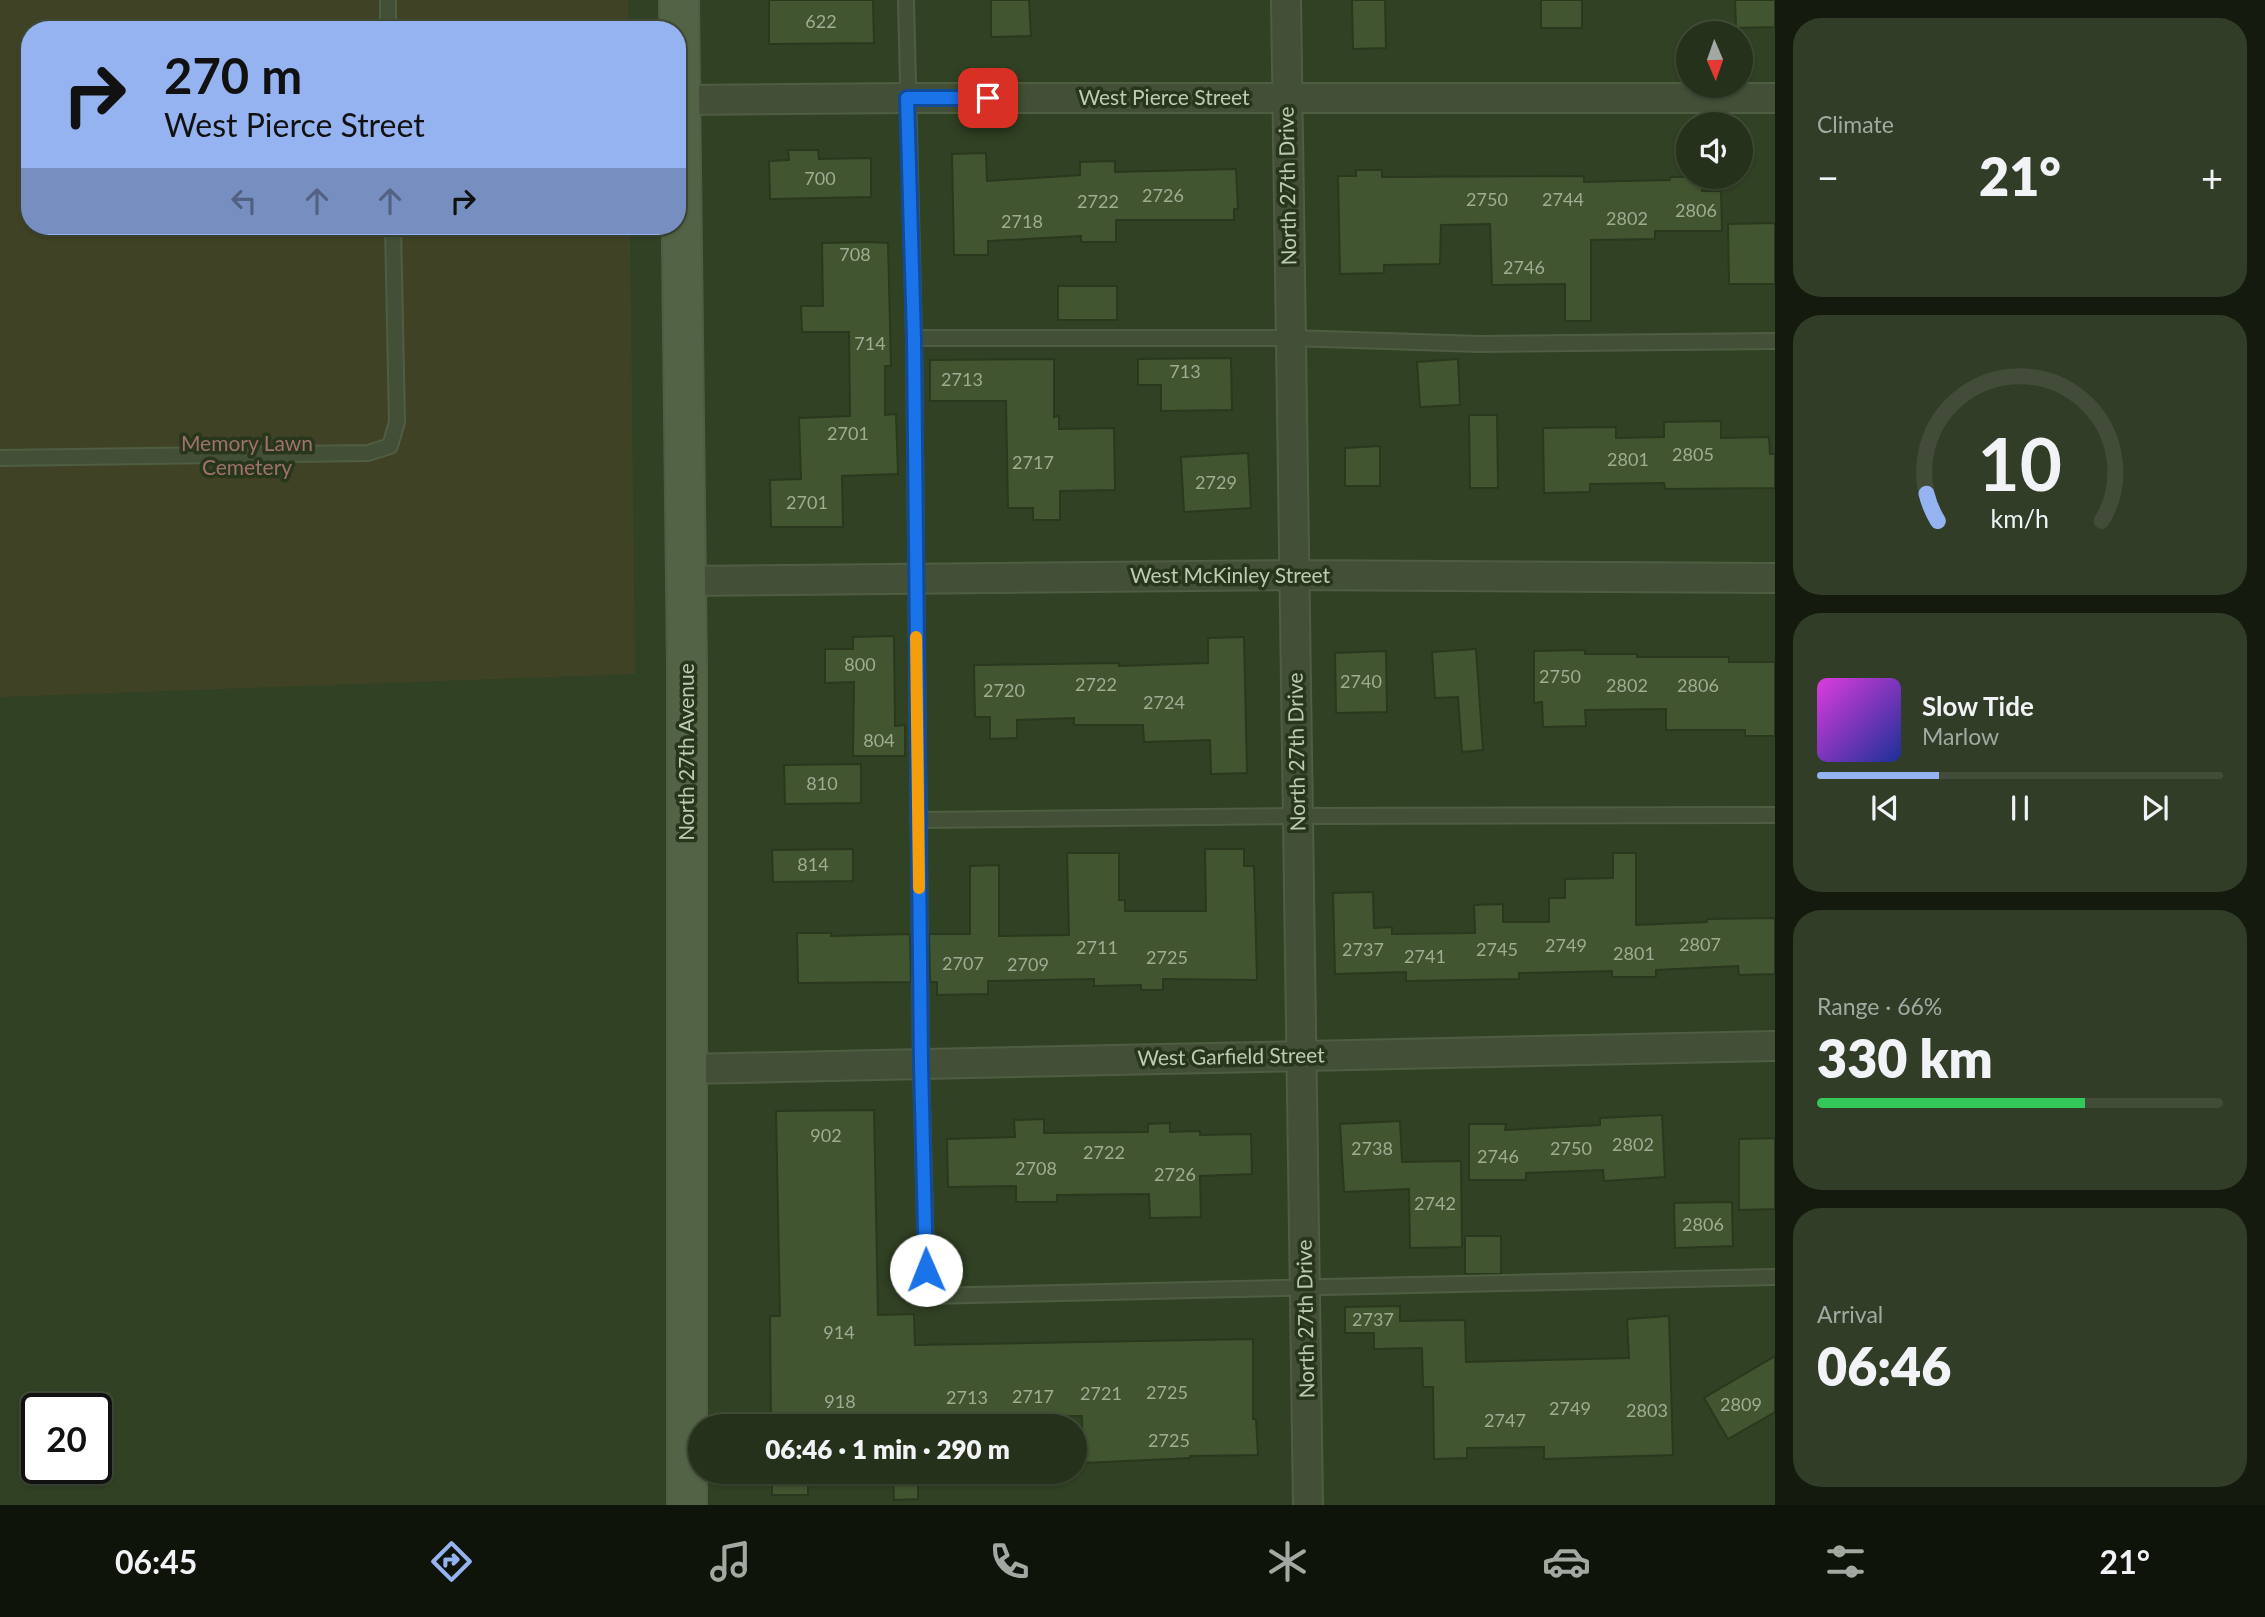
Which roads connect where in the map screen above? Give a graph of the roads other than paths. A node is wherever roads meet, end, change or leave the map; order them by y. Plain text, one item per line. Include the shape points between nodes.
1 (388, 0) edge
2 (679, 0) edge
3 (906, 0) edge
4 (1286, 0) edge
5 (388, 21) edge
6 (679, 21) edge
7 (907, 98) junction
8 (1287, 98) junction
9 (1775, 98) edge
10 (686, 100) edge
11 (393, 235) edge
12 (681, 235) edge
13 (914, 338) junction
14 (1291, 338) junction
15 (1775, 341) edge
16 (0, 458) edge
17 (1294, 575) junction
18 (915, 578) junction
19 (1775, 578) edge
20 (685, 581) junction
21 (1775, 815) edge
22 (1298, 816) junction
23 (918, 820) junction
24 (1775, 1046) edge
25 (1302, 1056) junction
26 (921, 1064) junction
27 (687, 1069) junction
28 (1775, 1277) edge
29 (1305, 1289) junction
30 (687, 1505) edge
31 (1308, 1505) edge

1 - 5 lane
2 - 6 main road, North 27th Avenue
3 - 7 lane
4 - 8 street, North 27th Drive
7 - 8 street, West Pierce Street
7 - 10 street, West Pierce Street
7 - 13 lane
8 - 9 street, West Pierce Street
8 - 14 street, North 27th Drive
11 - 16 lane via 397,422 390,446 368,453
12 - 20 main road, North 27th Avenue
13 - 14 lane
13 - 18 lane
14 - 15 lane via 1480,344
14 - 17 street, North 27th Drive
17 - 18 street, West McKinley Street
17 - 19 street, West McKinley Street
17 - 22 street, North 27th Drive
18 - 20 street, West McKinley Street
18 - 23 lane
20 - 27 main road, North 27th Avenue
21 - 22 lane
22 - 23 lane
22 - 25 street, North 27th Drive
23 - 26 lane
24 - 25 street, West Garfield Street
25 - 26 street, West Garfield Street
25 - 29 street, North 27th Drive
26 - 27 street, West Garfield Street
26 - 29 lane via 927,1296
27 - 30 main road, North 27th Avenue
28 - 29 lane
29 - 31 street, North 27th Drive

